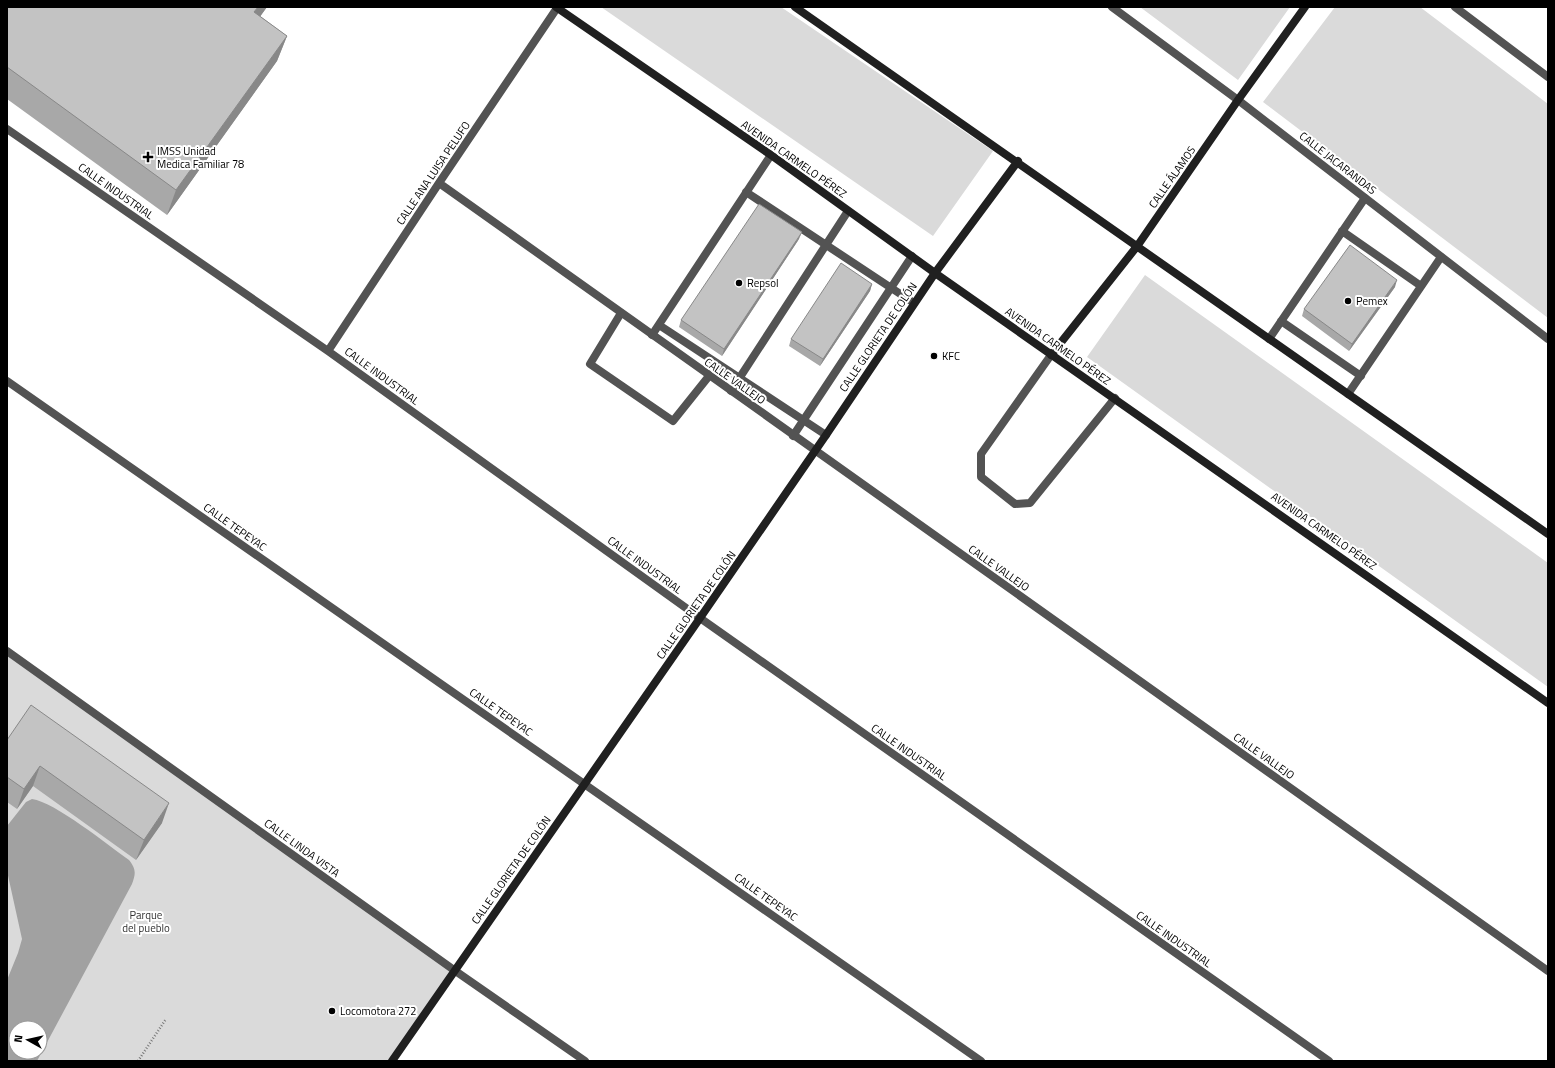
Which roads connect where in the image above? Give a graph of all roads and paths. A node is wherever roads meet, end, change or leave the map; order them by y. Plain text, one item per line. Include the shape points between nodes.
1 (556, 7) edge
2 (795, 7) edge
3 (1112, 7) edge
4 (1305, 7) edge
5 (1455, 7) edge
6 (1548, 77) edge
7 (1238, 100) junction
8 (7, 129) edge
9 (771, 155) junction
10 (1018, 161) junction
11 (438, 183) junction
12 (746, 192) junction
13 (1365, 198) junction
14 (848, 211) junction
15 (1342, 231) junction
16 (827, 245) junction
17 (1138, 245) junction
18 (912, 256) junction
19 (1441, 257) junction
20 (935, 273) junction
21 (1421, 286) junction
22 (890, 288) junction
23 (914, 303) junction
24 (621, 313) junction
25 (1281, 321) junction
26 (659, 325) junction
27 (652, 335) junction
28 (1269, 339) junction
29 (1548, 339) edge
30 (328, 350) junction
31 (1051, 355) junction
32 (709, 376) junction
33 (1361, 376) junction
34 (740, 378) junction
35 (7, 381) edge
36 (731, 391) junction
37 (1348, 394) junction
38 (1115, 398) junction
39 (803, 420) junction
40 (826, 435) junction
41 (792, 436) junction
42 (815, 451) junction
43 (1548, 534) edge
44 (700, 618) junction
45 (7, 651) edge
46 (1548, 702) edge
47 (584, 783) junction
48 (454, 970) junction
49 (1548, 971) edge
50 (166, 1019) dead end
51 (138, 1061) edge
52 (392, 1061) edge
53 (585, 1061) edge
54 (981, 1061) edge
55 (1329, 1061) edge

1 - 9 main road, AVENIDA CARMELO PÉREZ
1 - 11 street, CALLE ANA LUISA PELUFO
2 - 10 main road
3 - 7 street, CALLE JACARANDAS
4 - 7 main road, CALLE ÁLAMOS
5 - 6 street
7 - 13 street, CALLE JACARANDAS
7 - 17 main road, CALLE ÁLAMOS
8 - 30 street, CALLE INDUSTRIAL
9 - 12 street
9 - 14 main road, AVENIDA CARMELO PÉREZ
10 - 17 main road
10 - 20 main road, CALLE GLORIETA DE COLÓN
11 - 24 street, CALLE VALLEJO
11 - 30 street, CALLE ANA LUISA PELUFO
12 - 16 street
12 - 26 street
13 - 15 street
13 - 19 street, CALLE JACARANDAS
14 - 16 street
14 - 18 main road, AVENIDA CARMELO PÉREZ
15 - 21 street
15 - 25 street
16 - 22 street
16 - 34 street
17 - 28 main road
17 - 31 main road, CALLE ÁLAMOS
18 - 20 main road, AVENIDA CARMELO PÉREZ
18 - 22 street
19 - 21 street
19 - 29 street, CALLE JACARANDAS
20 - 23 main road, CALLE GLORIETA DE COLÓN
20 - 31 main road, AVENIDA CARMELO PÉREZ
21 - 33 street
22 - 23 street
22 - 39 street
23 - 40 main road, CALLE GLORIETA DE COLÓN
24 - 27 street, CALLE VALLEJO
24 - 32 street via 590,364 673,421
25 - 28 street
25 - 33 street
26 - 27 street
26 - 34 street
27 - 32 street, CALLE VALLEJO
28 - 37 main road
30 - 44 street, CALLE INDUSTRIAL
31 - 38 main road, AVENIDA CARMELO PÉREZ
31 - 38 street via 982,454 981,477 1014,504 1030,503
32 - 36 street, CALLE VALLEJO
33 - 37 street
34 - 36 street
34 - 39 street
35 - 47 street, CALLE TEPEYAC
36 - 41 street, CALLE VALLEJO
37 - 43 main road
38 - 46 main road, AVENIDA CARMELO PÉREZ
39 - 40 street
39 - 41 street
40 - 42 main road, CALLE GLORIETA DE COLÓN
41 - 42 street, CALLE VALLEJO
42 - 44 main road, CALLE GLORIETA DE COLÓN
42 - 49 street, CALLE VALLEJO
44 - 47 main road, CALLE GLORIETA DE COLÓN
44 - 55 street, CALLE INDUSTRIAL
45 - 48 street, CALLE LINDA VISTA
47 - 48 main road, CALLE GLORIETA DE COLÓN
47 - 54 street, CALLE TEPEYAC
48 - 52 main road, CALLE GLORIETA DE COLÓN
48 - 53 street, CALLE LINDA VISTA
50 - 51 path

